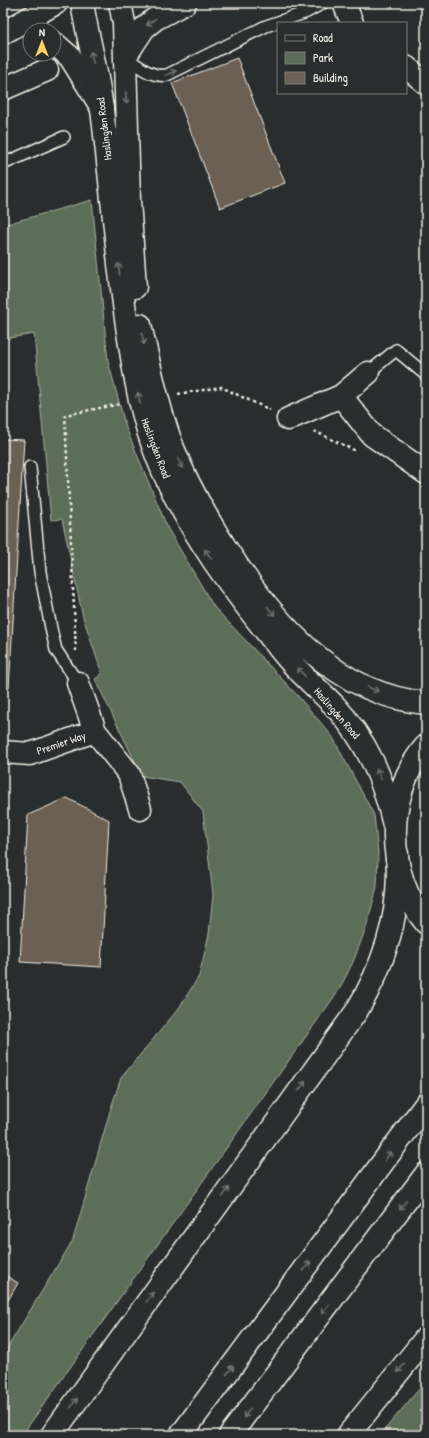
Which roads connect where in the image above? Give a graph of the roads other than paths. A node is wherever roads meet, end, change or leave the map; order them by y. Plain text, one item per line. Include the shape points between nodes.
1 (56, 3) edge
2 (82, 3) edge
3 (120, 3) edge
4 (185, 3) edge
5 (323, 3) edge
6 (344, 3) edge
7 (277, 22) edge
8 (278, 22) edge
9 (352, 22) edge
10 (3, 33) edge
11 (22, 35) edge
12 (3, 36) edge
13 (62, 50) edge
14 (125, 57) junction
15 (407, 68) edge
16 (47, 70) dead end
17 (426, 83) edge
18 (3, 89) edge
19 (102, 108) junction
20 (64, 137) dead end
21 (3, 164) edge
22 (368, 373) joint
23 (426, 374) edge
24 (341, 396) junction
25 (288, 419) dead end
26 (30, 467) dead end
27 (426, 473) edge
28 (78, 683) joint
29 (426, 702) edge
30 (95, 732) junction
31 (426, 746) edge
32 (3, 752) edge
33 (140, 808) dead end
34 (394, 825) junction
35 (397, 854) junction
36 (426, 923) edge
37 (426, 1104) edge
38 (426, 1174) edge
39 (426, 1338) edge
40 (52, 1435) edge
41 (182, 1435) edge
42 (230, 1435) edge
43 (348, 1435) edge

1 - 10 main road
19 -> 2 main road, Haslingden Road
3 - 14 main road, Haslingden Road via 124,23
4 -> 14 main road via 144,28
8 -> 5 lane via 307,12
6 - 9 main road
14 -> 7 lane via 160,77
11 - 12 main road
13 - 19 main road via 70,57
14 -> 29 main road, Haslingden Road via 129,200 137,308 156,398 173,449 203,513 246,580 289,632 312,653 354,681 397,698
15 - 17 main road
16 - 18 main road
34 -> 19 main road, Haslingden Road via 381,777 360,738 334,706 285,656 230,586 181,506 158,459 139,400 122,298
20 - 21 lane
22 - 23 lane via 396,350
22 - 24 main road
24 - 25 main road
24 - 27 main road via 372,435
26 - 28 lane via 40,572 53,639 56,650
28 - 30 main road, Premier Way
30 - 32 main road, Premier Way via 30,754
30 - 33 main road, Premier Way via 129,774
31 - 34 main road via 411,769 403,788
34 - 35 main road
35 - 36 main road via 408,895
40 -> 35 main road via 368,992 390,935 398,886
41 -> 37 main road
38 -> 42 main road
39 -> 43 main road

